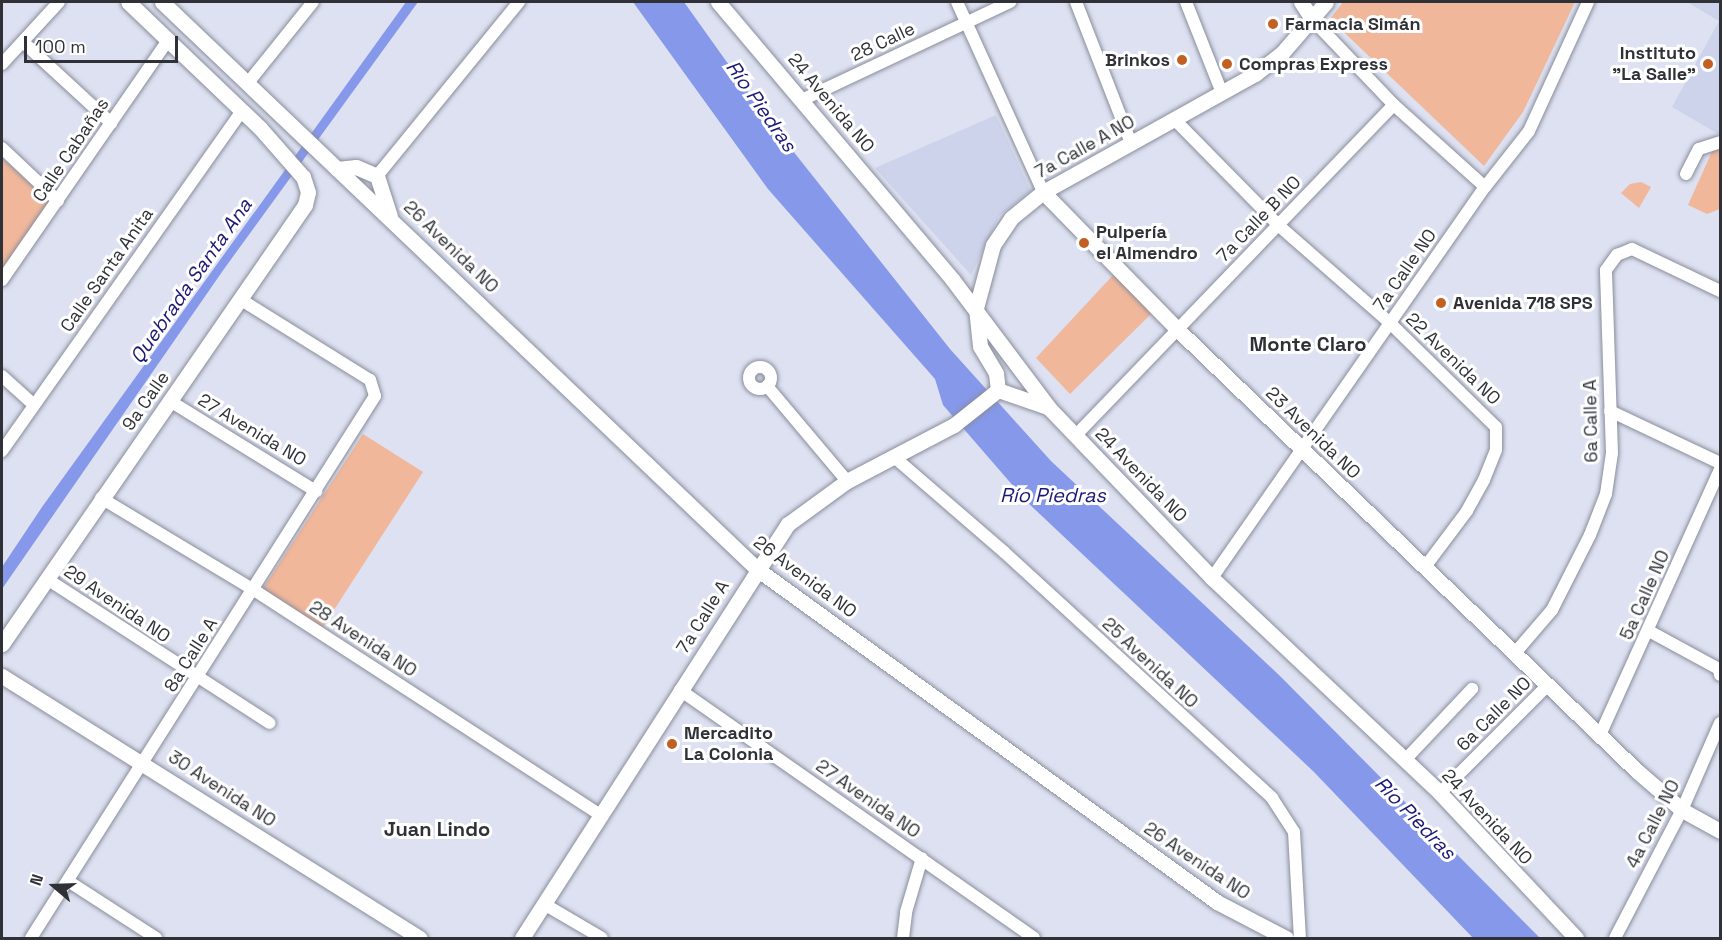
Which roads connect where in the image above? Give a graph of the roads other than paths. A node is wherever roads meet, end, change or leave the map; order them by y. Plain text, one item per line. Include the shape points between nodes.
1 (59, 2) edge
2 (128, 2) edge
3 (162, 2) edge
4 (314, 2) edge
5 (519, 2) edge
6 (718, 2) edge
7 (957, 2) edge
8 (1010, 2) edge
9 (1077, 2) edge
10 (1186, 2) edge
11 (1301, 2) edge
12 (1326, 2) edge
13 (1588, 2) edge
14 (1312, 19) junction
15 (965, 22) junction
16 (168, 40) junction
17 (23, 42) junction
18 (2, 64) edge
19 (247, 84) junction
20 (1222, 93) junction
21 (804, 99) junction
22 (1394, 105) junction
23 (242, 111) junction
24 (1174, 119) junction
25 (111, 123) junction
26 (1720, 142) edge
27 (1131, 143) junction
28 (2, 148) edge
29 (337, 169) junction
30 (1686, 174) dead end
31 (377, 176) junction
32 (1485, 187) junction
33 (1043, 192) junction
34 (58, 201) junction
35 (390, 216) junction
36 (1278, 225) junction
37 (2, 280) edge
38 (1720, 291) edge
39 (240, 299) junction
40 (976, 308) junction
41 (1389, 323) junction
42 (1178, 329) junction
43 (2, 376) edge
44 (767, 386) dead end
45 (997, 392) junction
46 (170, 401) junction
47 (33, 404) junction
48 (1050, 409) junction
49 (1610, 411) junction
50 (1076, 435) junction
51 (1301, 449) junction
52 (2, 451) edge
53 (894, 457) junction
54 (1720, 464) edge
55 (1720, 470) edge
56 (847, 482) junction
57 (316, 491) junction
58 (101, 498) junction
59 (1425, 567) junction
60 (757, 568) junction
61 (1212, 578) junction
62 (47, 579) junction
63 (254, 590) junction
64 (1649, 631) junction
65 (2, 644) edge
66 (1515, 653) junction
67 (1720, 671) edge
68 (2, 675) edge
69 (198, 679) junction
70 (1548, 685) junction
71 (1472, 689) dead end
72 (680, 690) junction
73 (270, 723) dead end
74 (1720, 723) edge
75 (1600, 735) junction
76 (1406, 760) junction
77 (144, 762) junction
78 (1440, 793) junction
79 (1682, 810) junction
80 (601, 815) junction
81 (1720, 831) edge
82 (922, 858) junction
83 (68, 881) junction
84 (544, 904) junction
85 (31, 939) edge
86 (156, 939) edge
87 (420, 939) edge
88 (522, 939) edge
89 (602, 939) edge
90 (903, 939) edge
91 (1034, 939) edge
92 (1286, 939) edge
93 (1300, 939) edge
94 (1576, 939) edge
95 (1614, 939) edge

1 - 17 street
2 - 16 street
3 - 19 street, 26 Avenida NO
4 - 19 street
5 - 31 street
6 - 21 street, 24 Avenida NO
7 - 15 street, 23 Avenida NO
8 - 15 street, 28 Calle
9 - 27 street
10 - 20 street
11 - 14 street
12 - 14 street, 7a Calle A NO
13 - 32 street, 7a Calle NO via 1529,131
14 - 20 street, 7a Calle A NO via 1282,53
14 - 22 street
15 - 21 street, 28 Calle
15 - 33 street, 23 Avenida NO
16 - 23 street
16 - 25 street, Calle Cabañas
17 - 18 street
17 - 25 street
19 - 29 street, 26 Avenida NO
20 - 24 street, 7a Calle A NO
21 - 40 street, 24 Avenida NO
22 - 32 street
22 - 36 street, 7a Calle B NO
23 - 39 street, 9a Calle via 303,177 308,192 305,205
23 - 47 street, Calle Santa Anita
24 - 27 street, 7a Calle A NO
24 - 36 street, 22 Avenida NO
25 - 34 street, Calle Cabañas
26 - 30 street via 1699,149
27 - 33 street, 7a Calle A NO
28 - 34 street
29 - 31 street via 356,167
29 - 35 street, 26 Avenida NO
31 - 35 street
32 - 41 street, 7a Calle NO
33 - 40 street, 7a Calle A NO via 1011,218 993,244
33 - 42 street, 23 Avenida NO
34 - 37 street, Calle Cabañas
35 - 60 street, 26 Avenida NO
36 - 41 street, 22 Avenida NO
36 - 42 street, 7a Calle B NO
38 - 49 street, 6a Calle A via 1632,249 1617,255 1606,270
39 - 46 street, 9a Calle
39 - 57 street, 8a Calle A via 370,380 375,387 375,396
40 - 45 street, 7a Calle A NO via 980,346 996,373
40 - 48 street, 24 Avenida NO
41 - 51 street, 7a Calle NO
41 - 59 street, 22 Avenida NO via 1496,427 1496,450 1484,480 1448,540
42 - 50 street, 7a Calle B NO
42 - 51 street, 23 Avenida NO
43 - 47 street
44 - 56 street
45 - 48 street via 1023,396
45 - 53 street, 7a Calle A via 954,425
46 - 57 street, 27 Avenida NO
46 - 58 street, 9a Calle
47 - 52 street, Calle Santa Anita
48 - 50 street, 24 Avenida NO
49 - 54 street
49 - 66 street, 6a Calle A via 1612,453 1606,494 1590,535 1552,610
50 - 61 street, 24 Avenida NO
51 - 59 street, 23 Avenida NO
51 - 61 street, 7a Calle NO
53 - 56 street, 7a Calle A
53 - 93 street, 25 Avenida NO via 1004,552 1272,798 1294,832
55 - 64 street, 5a Calle NO
56 - 60 street, 7a Calle A via 788,524
57 - 63 street, 8a Calle A
58 - 62 street, 9a Calle
58 - 63 street, 28 Avenida NO
59 - 66 street, 23 Avenida NO
60 - 72 street, 7a Calle A
60 - 92 street, 26 Avenida NO via 1217,902
61 - 76 street, 24 Avenida NO
62 - 65 street, 9a Calle
62 - 69 street, 29 Avenida NO
63 - 69 street, 8a Calle A
63 - 80 street, 28 Avenida NO
64 - 67 street
64 - 75 street, 5a Calle NO
66 - 70 street, 23 Avenida NO
68 - 77 street, 30 Avenida NO
69 - 73 street, 29 Avenida NO
69 - 77 street, 8a Calle A
70 - 75 street, 23 Avenida NO
70 - 78 street, 6a Calle NO
71 - 76 street
72 - 80 street, 7a Calle A
72 - 82 street, 27 Avenida NO
74 - 79 street, 4a Calle NO
75 - 79 street, 23 Avenida NO
76 - 78 street, 24 Avenida NO
77 - 83 street, 8a Calle A
77 - 87 street, 30 Avenida NO
78 - 94 street, 24 Avenida NO
79 - 81 street, 23 Avenida NO
79 - 95 street, 4a Calle NO
80 - 84 street, 7a Calle A
82 - 90 street via 906,912
82 - 91 street, 27 Avenida NO
83 - 85 street, 8a Calle A
83 - 86 street
84 - 88 street, 7a Calle A
84 - 89 street

